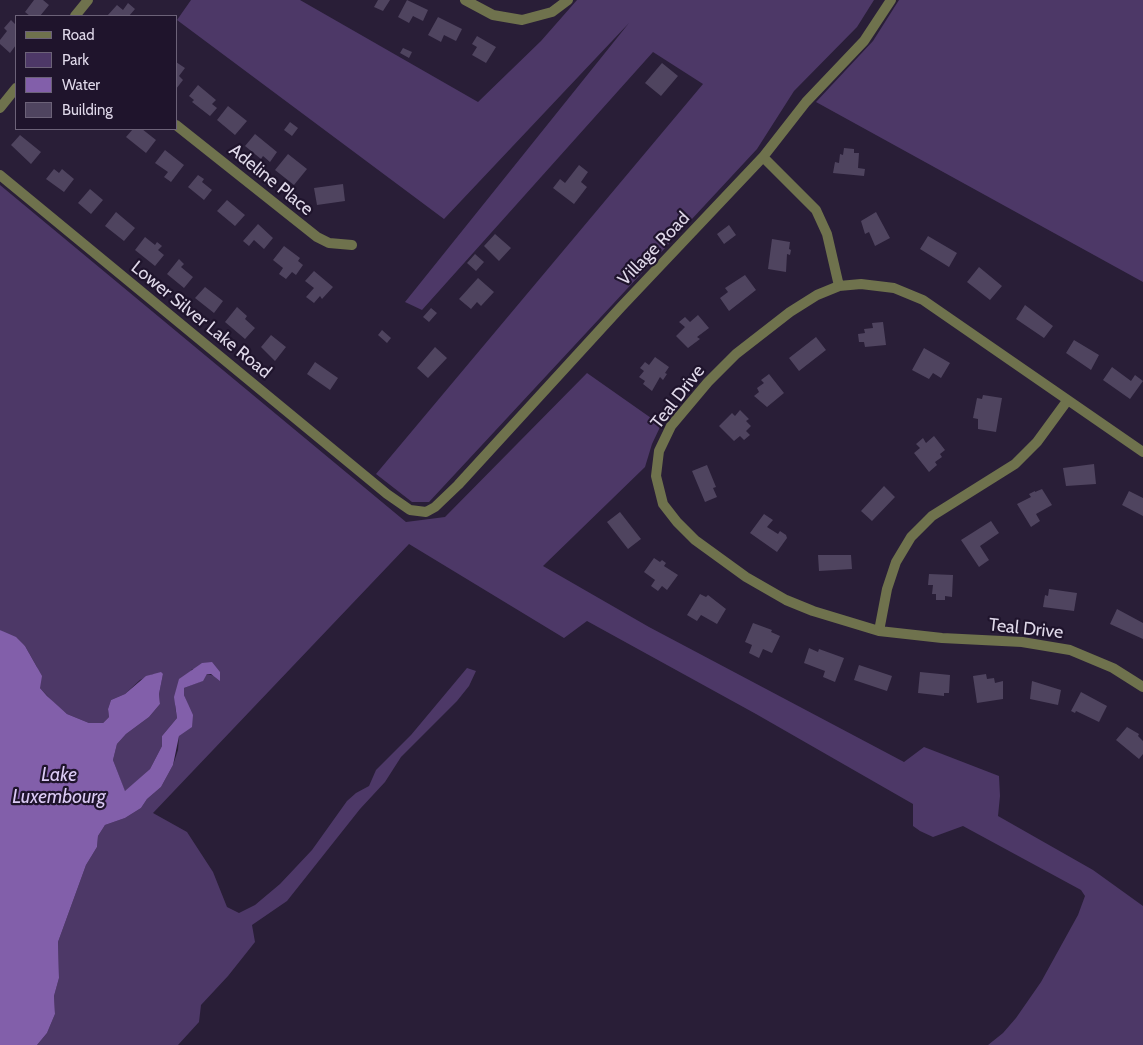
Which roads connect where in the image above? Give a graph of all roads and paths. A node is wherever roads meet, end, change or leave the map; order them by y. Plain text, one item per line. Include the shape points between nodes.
1 (88, 0) edge
2 (465, 0) edge
3 (568, 0) edge
4 (891, 0) edge
5 (76, 15) edge
6 (15, 89) edge
7 (0, 108) edge
8 (178, 127) edge
9 (763, 157) junction
10 (0, 175) edge
11 (352, 245) dead end
12 (839, 286) junction
13 (1067, 400) junction
14 (1143, 452) edge
15 (429, 511) joint
16 (879, 631) junction
17 (1143, 687) edge

1 - 5 street
2 - 3 street via 493,15 522,20 552,12
4 - 9 street, Village Road via 864,41 806,102
6 - 7 street
8 - 11 street, Adeline Place via 316,237 330,243
9 - 12 street via 816,210 827,234
9 - 15 street, Village Road via 458,485
10 - 15 street, Lower Silver Lake Road via 382,490 410,510
12 - 13 street, Teal Drive via 878,284 911,294
12 - 16 street, Teal Drive via 790,312 736,354 708,382 671,426 662,442 656,476 658,491 670,514 696,540 731,567 795,603
13 - 14 street, Teal Drive
13 - 16 street via 1037,442 1021,458 932,516 911,537 896,562
16 - 17 street, Teal Drive via 1050,646 1095,659

